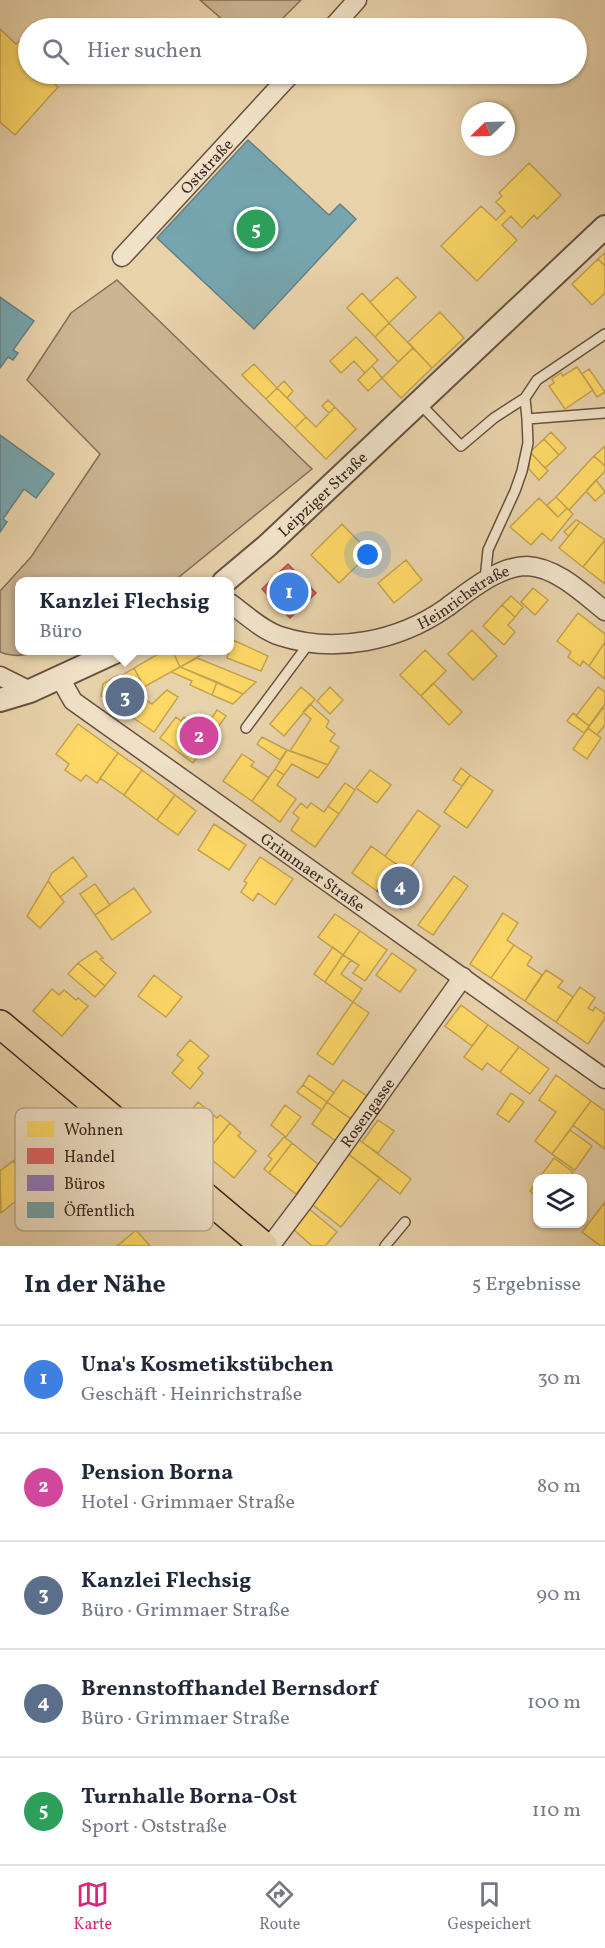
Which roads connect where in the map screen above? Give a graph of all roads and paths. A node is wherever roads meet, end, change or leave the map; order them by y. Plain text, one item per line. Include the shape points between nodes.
1 (357, 0) edge
2 (341, 18) edge
3 (282, 84) edge
4 (605, 227) edge
5 (122, 257) dead end
6 (605, 334) edge
7 (525, 398) junction
8 (419, 403) junction
9 (605, 412) edge
10 (527, 420) junction
11 (230, 577) edge
12 (485, 580) junction
13 (234, 606) edge
14 (605, 611) edge
15 (310, 642) junction
16 (110, 655) edge
17 (0, 676) edge
18 (60, 678) junction
19 (30, 691) junction
20 (0, 700) edge
21 (246, 728) dead end
22 (463, 977) junction
23 (0, 1024) edge
24 (605, 1079) edge
25 (100, 1108) edge
26 (213, 1203) edge
27 (405, 1222) dead end
28 (264, 1246) edge
29 (270, 1246) edge
30 (385, 1246) edge

1 - 2 street
3 - 5 street, Oststraße
4 - 8 street, Leipziger Straße
6 - 7 lane via 537,380
7 - 8 lane via 461,446
7 - 10 lane
8 - 11 street, Leipziger Straße
9 - 10 lane
10 - 12 lane via 528,443 522,471 488,550
12 - 14 street, Heinrichstraße via 526,566 544,570 564,579
12 - 15 street, Heinrichstraße via 443,610 398,633 339,644
13 - 15 street, Heinrichstraße via 278,635
15 - 21 lane
16 - 18 street
17 - 19 street
18 - 19 street
18 - 22 street, Grimmaer Straße via 73,701
19 - 20 street
22 - 24 street, Grimmaer Straße
22 - 29 street, Rosengasse
23 - 25 main road
26 - 28 main road
27 - 30 lane

